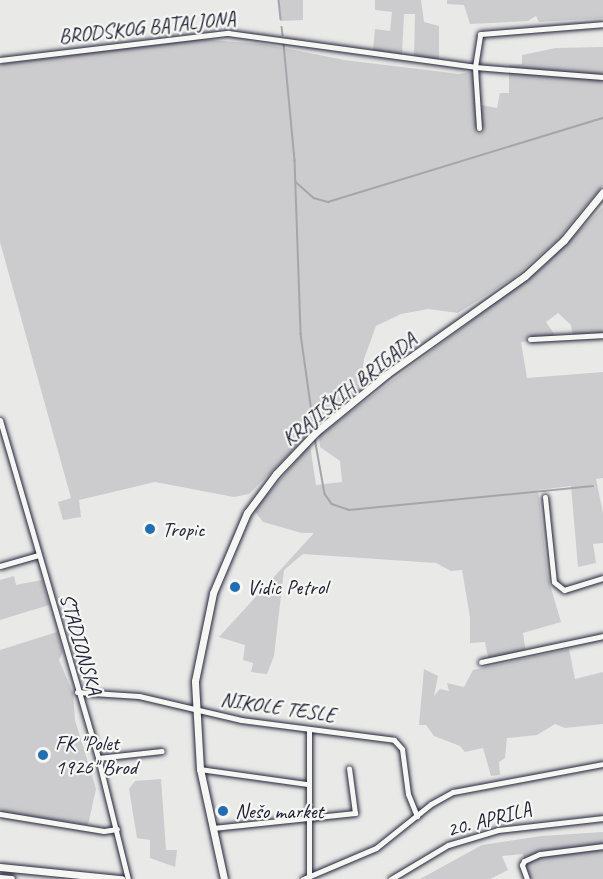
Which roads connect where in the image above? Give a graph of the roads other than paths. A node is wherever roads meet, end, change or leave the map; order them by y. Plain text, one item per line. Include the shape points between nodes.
1 (603, 24) edge
2 (0, 60) edge
3 (475, 67) junction
4 (603, 77) edge
5 (479, 128) dead end
6 (602, 195) edge
7 (603, 335) edge
8 (530, 339) dead end
9 (0, 420) edge
10 (545, 497) dead end
11 (38, 555) junction
12 (0, 566) edge
13 (603, 578) edge
14 (603, 636) edge
15 (481, 662) dead end
16 (77, 692) junction
17 (194, 709) junction
18 (309, 729) junction
19 (162, 751) dead end
20 (98, 758) junction
21 (603, 764) edge
22 (349, 768) dead end
23 (200, 769) junction
24 (307, 784) junction
25 (0, 814) edge
26 (308, 816) junction
27 (417, 816) junction
28 (603, 818) edge
29 (213, 828) junction
30 (117, 830) junction
31 (603, 846) edge
32 (0, 867) edge
33 (222, 871) junction
34 (0, 878) edge
35 (306, 878) edge
36 (11, 879) edge
37 (121, 879) edge
38 (128, 879) edge
39 (219, 879) edge
40 (225, 879) edge
41 (391, 879) edge
42 (527, 879) edge

1 - 3 street via 484,32 477,40
2 - 3 street, BRODSKOG BATALJONA via 228,33
3 - 4 street, BRODSKOG BATALJONA
3 - 5 street
6 - 17 main road, KRAJIŠKIH BRIGADA via 564,240 525,276 366,390 307,440 270,481 241,524 216,582 201,639
7 - 8 street
9 - 11 street, STADIONSKA
10 - 13 street via 554,582 564,590
11 - 12 street
11 - 16 street, STADIONSKA
14 - 15 street
16 - 17 street, NIKOLE TESLE via 139,696
16 - 20 street, STADIONSKA
17 - 18 street, NIKOLE TESLE
17 - 23 main road, KRAJIŠKIH BRIGADA
18 - 24 street
18 - 27 street, NIKOLE TESLE via 399,743 408,794
19 - 20 street
20 - 30 street, STADIONSKA
21 - 27 street via 453,792
22 - 26 street via 355,813
23 - 24 street
23 - 29 main road, KRAJIŠKIH BRIGADA
24 - 26 street
25 - 30 street
26 - 29 street
26 - 35 street
27 - 35 street via 376,848
28 - 41 street, 20. APRILA via 498,830 448,845
29 - 33 main road, KRAJIŠKIH BRIGADA
30 - 38 street, STADIONSKA
31 - 42 street via 540,854 524,861
32 - 37 main road
33 - 39 main road
33 - 40 main road, KRAJIŠKIH BRIGADA
34 - 36 main road

